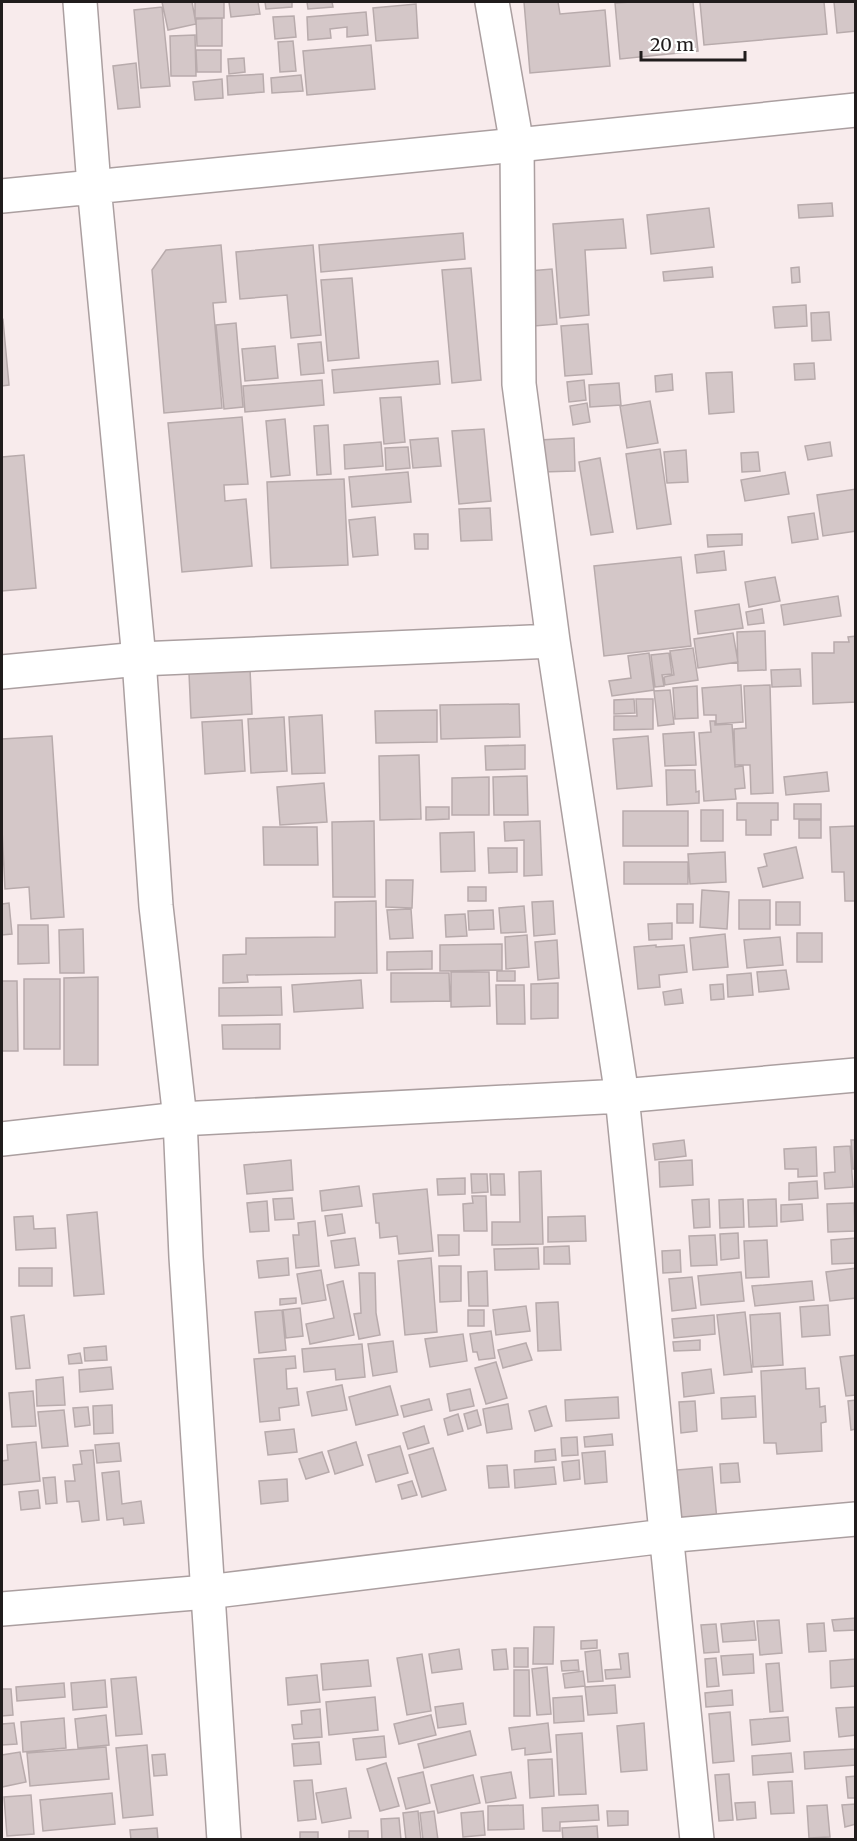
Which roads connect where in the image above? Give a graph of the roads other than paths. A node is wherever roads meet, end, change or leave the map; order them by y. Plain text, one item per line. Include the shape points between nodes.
1 (80, 2) edge
2 (492, 2) edge
3 (855, 110) edge
4 (517, 145) junction
5 (94, 186) junction
6 (2, 196) edge
7 (553, 641) junction
8 (139, 659) junction
9 (2, 672) edge
10 (855, 1075) edge
11 (622, 1096) junction
12 (180, 1119) junction
13 (2, 1139) edge
14 (855, 1519) edge
15 (665, 1536) junction
16 (207, 1592) junction
17 (2, 1610) edge
18 (224, 1839) edge
19 (697, 1839) edge

1 - 5 street
2 - 4 street
3 - 4 street
4 - 5 street
4 - 7 street via 519,384
5 - 6 street
5 - 8 street
7 - 8 street
7 - 11 street
8 - 9 street
8 - 12 street via 156,906
10 - 11 street
11 - 12 street
11 - 15 street
12 - 13 street
12 - 16 street
14 - 15 street
15 - 16 street
15 - 19 street
16 - 17 street
16 - 18 street

